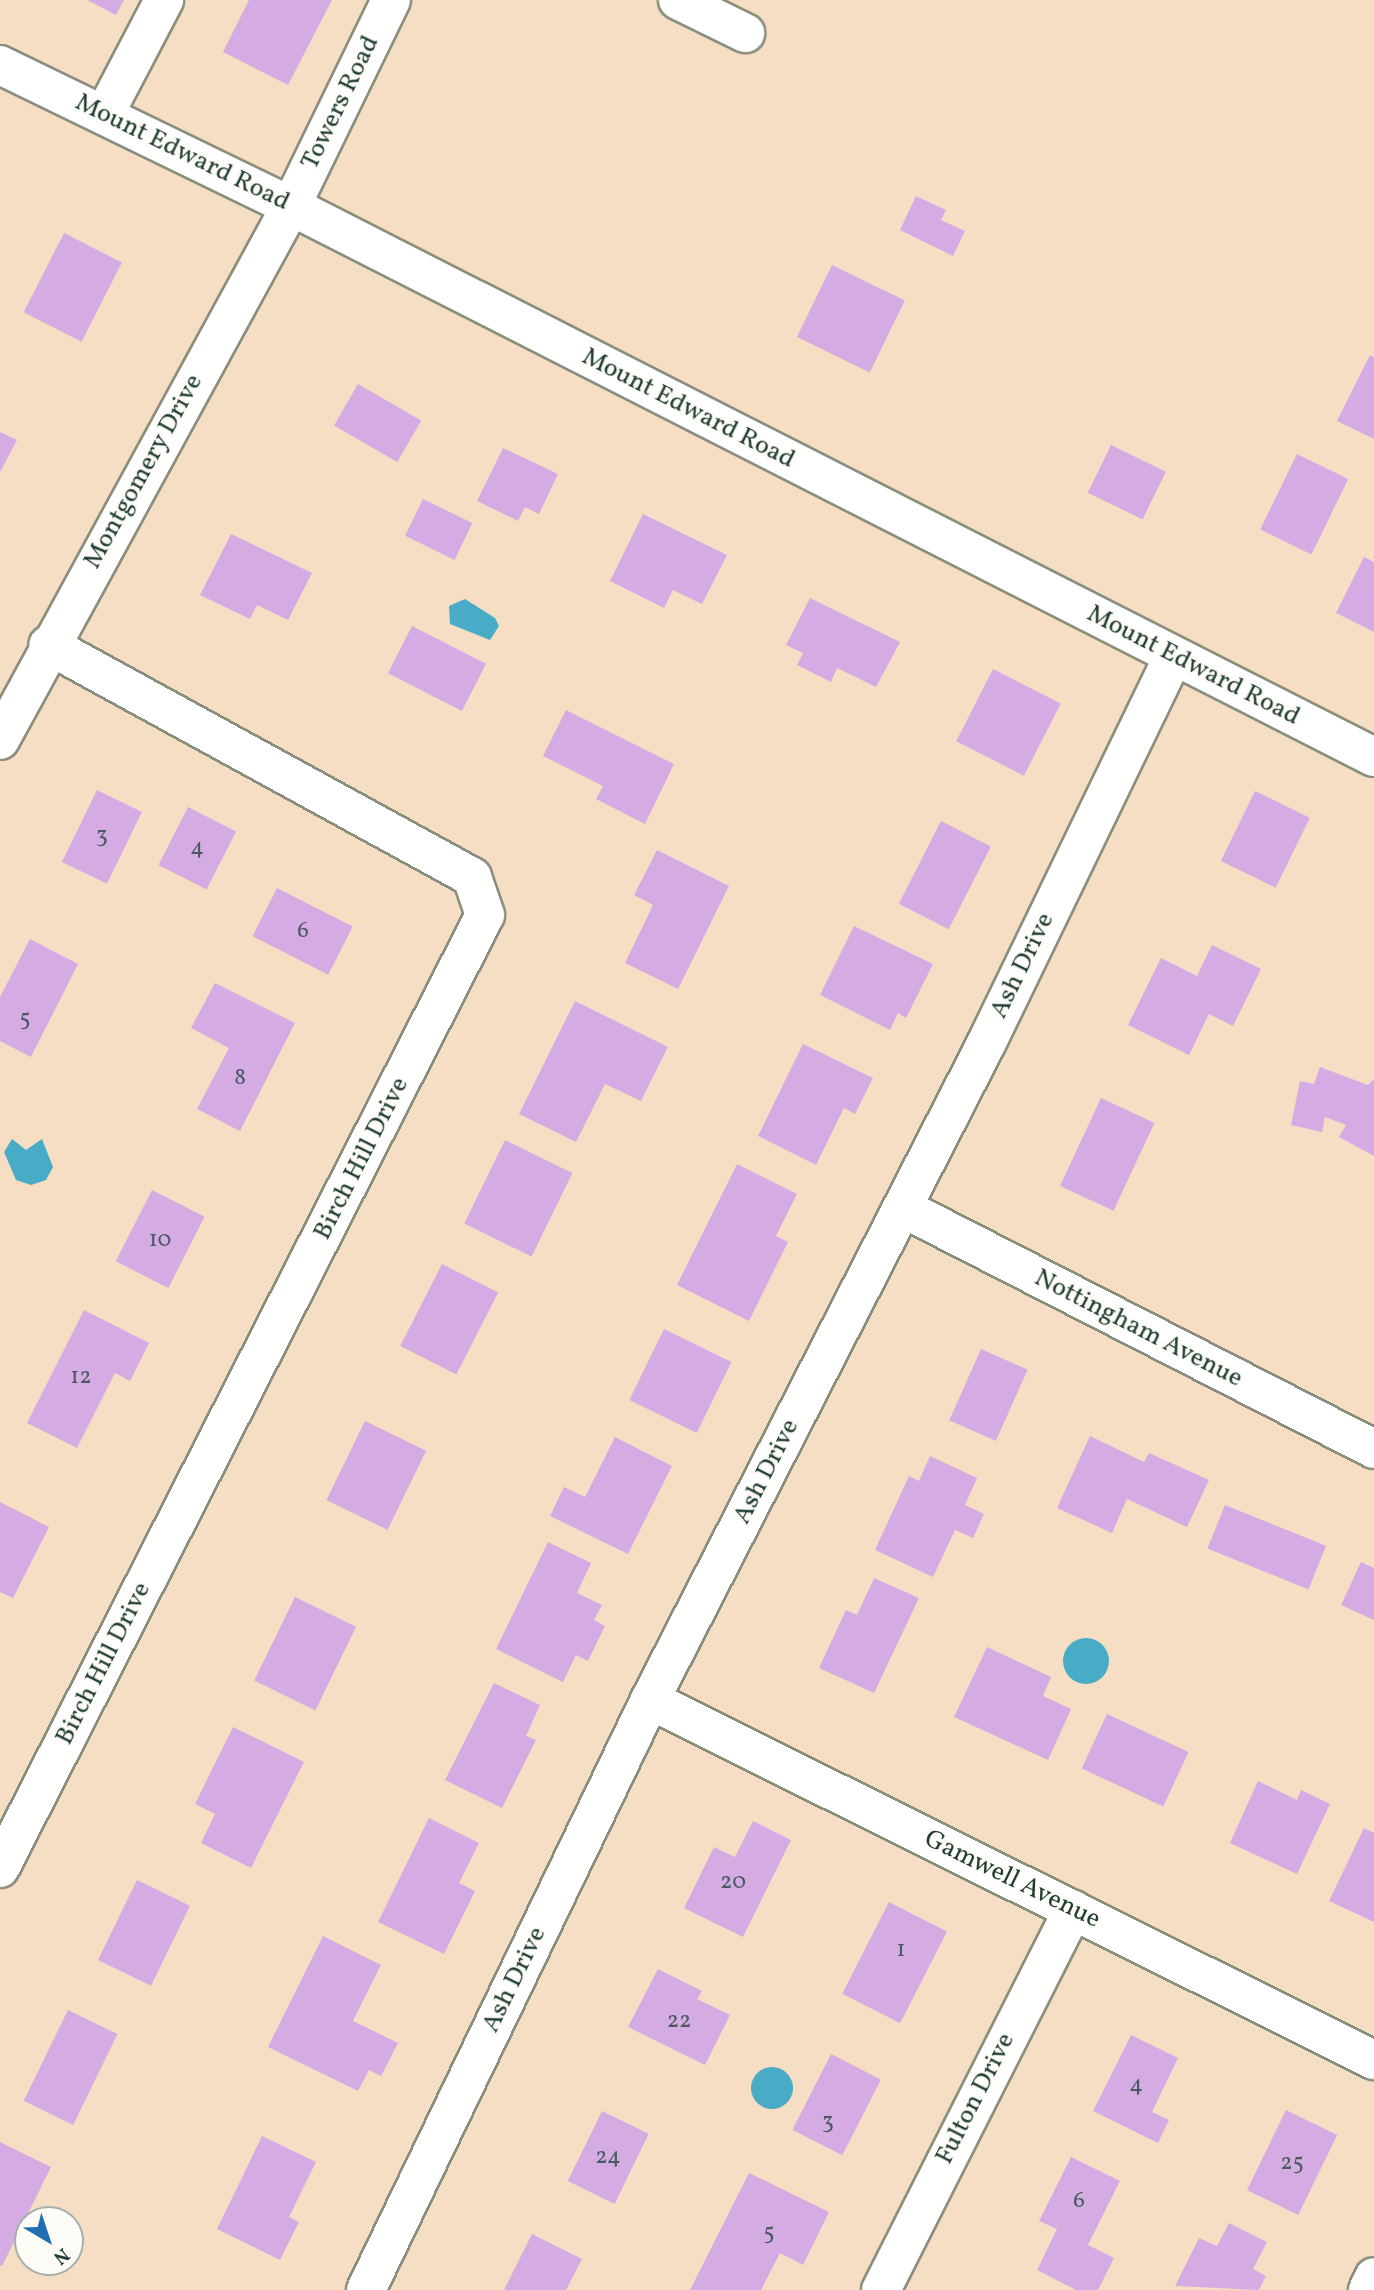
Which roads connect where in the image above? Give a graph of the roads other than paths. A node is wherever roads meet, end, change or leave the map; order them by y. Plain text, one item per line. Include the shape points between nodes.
1 (164, 0) edge
2 (391, 0) edge
3 (678, 0) edge
4 (745, 33) dead end
5 (0, 65) edge
6 (104, 115) junction
7 (291, 206) junction
8 (48, 645) junction
9 (1172, 657) junction
10 (0, 740) edge
11 (1374, 757) edge
12 (902, 1208) junction
13 (1374, 1449) edge
14 (650, 1700) junction
15 (0, 1868) edge
16 (1073, 1910) junction
17 (1374, 2060) edge
18 (1374, 2277) edge
19 (366, 2290) edge
20 (881, 2290) edge
21 (1368, 2290) edge

1 - 6 street
2 - 7 street, Towers Road
3 - 4 street
5 - 6 street, Mount Edward Road
6 - 7 street, Mount Edward Road
7 - 8 street, Montgomery Drive
7 - 9 street, Mount Edward Road
8 - 10 street, Montgomery Drive
8 - 15 street, Birch Hill Drive via 472,877 485,915
9 - 11 street, Mount Edward Road
9 - 12 street, Ash Drive
12 - 13 street, Nottingham Avenue
12 - 14 street, Ash Drive
14 - 16 street, Gamwell Avenue
14 - 19 street, Ash Drive
16 - 17 street, Gamwell Avenue
16 - 20 street, Fulton Drive
18 - 21 street

